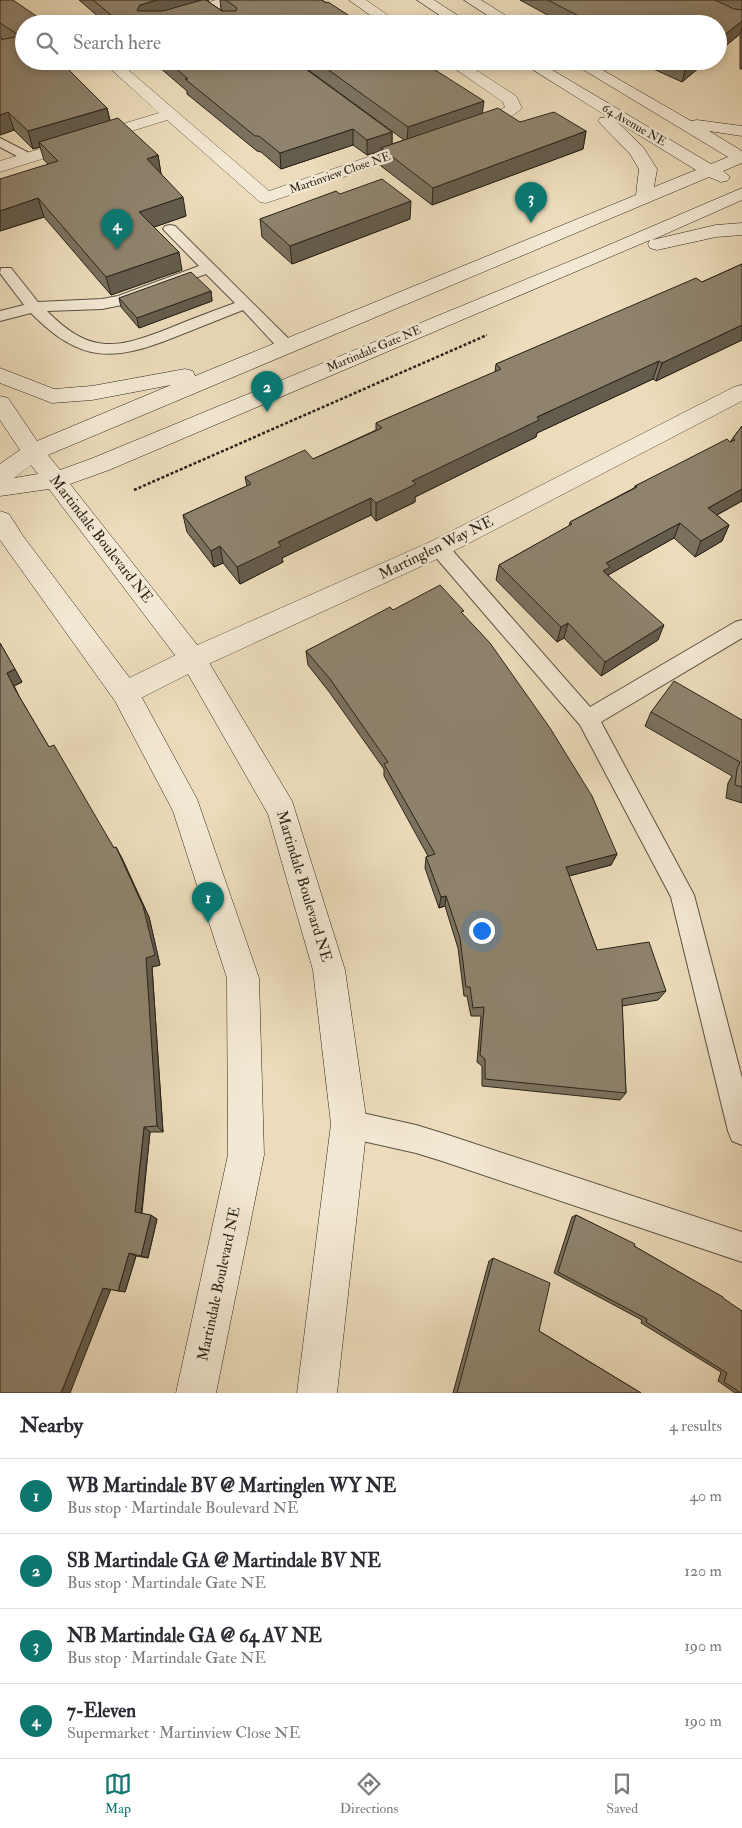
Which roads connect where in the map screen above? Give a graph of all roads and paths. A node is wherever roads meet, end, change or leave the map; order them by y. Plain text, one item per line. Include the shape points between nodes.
1 (231, 0) edge
2 (356, 0) edge
3 (424, 0) edge
4 (471, 0) edge
5 (208, 7) junction
6 (180, 15) edge
7 (220, 15) edge
8 (379, 15) edge
9 (449, 15) edge
10 (497, 15) edge
11 (119, 70) edge
12 (465, 70) edge
13 (541, 70) edge
14 (591, 70) edge
15 (577, 92) junction
16 (168, 114) junction
17 (681, 122) junction
18 (742, 130) edge
19 (455, 133) edge
20 (392, 139) edge
21 (0, 142) edge
22 (427, 143) edge
23 (408, 150) junction
24 (28, 158) junction
25 (742, 158) edge
26 (0, 167) edge
27 (710, 170) junction
28 (742, 192) edge
29 (644, 198) junction
30 (170, 229) dead end
31 (742, 229) edge
32 (597, 257) junction
33 (208, 268) junction
34 (6, 271) dead end
35 (245, 304) junction
36 (34, 307) junction
37 (0, 316) edge
38 (496, 331) dead end
39 (286, 346) junction
40 (243, 365) junction
41 (0, 375) edge
42 (739, 398) edge
43 (0, 403) edge
44 (33, 452) junction
45 (0, 476) edge
46 (56, 480) junction
47 (0, 488) edge
48 (134, 490) dead end
49 (0, 520) edge
50 (439, 548) junction
51 (742, 628) edge
52 (193, 659) junction
53 (125, 693) junction
54 (588, 719) junction
55 (349, 1124) junction
56 (742, 1132) edge
57 (742, 1247) edge
58 (196, 1393) edge
59 (317, 1393) edge

1 - 5 street
2 - 8 street
3 - 9 street
4 - 10 street
5 - 6 street
5 - 7 lane
11 - 16 street, Martinview Close NE
12 - 19 street via 510,99 514,108
13 - 15 street, 64 Avenue NE
14 - 17 street, 64 Avenue NE
15 - 27 street, 64 Avenue NE
15 - 29 street via 637,151 648,169
16 - 23 street, Martinview Close NE via 266,198
16 - 24 street
17 - 18 street
17 - 25 street, 64 Avenue NE
20 - 23 lane
21 - 24 lane
22 - 23 street, Martinview Close NE
24 - 26 street
25 - 27 street
27 - 28 street, 64 Avenue NE
27 - 29 street
28 - 32 street, Martindale Gate NE
29 - 39 street
30 - 33 lane
31 - 32 street via 706,233
32 - 46 street, Martindale Gate NE
33 - 35 lane
33 - 36 lane via 183,283 139,300
34 - 36 lane
35 - 36 lane via 208,311 164,329 138,346 120,350 92,348 68,338
35 - 39 lane
36 - 37 lane
38 - 48 path
39 - 40 street
40 - 41 street via 92,393 52,396
40 - 44 street
42 - 50 street, Martinglen Way NE
43 - 44 street, Martindale Boulevard NE
44 - 45 street
44 - 46 street, Martindale Boulevard NE
46 - 47 street, Martindale Gate NE
46 - 52 street, Martindale Boulevard NE
49 - 53 street, Martindale Boulevard NE
50 - 52 street, Martinglen Way NE
50 - 54 lane
51 - 54 lane
52 - 53 street, Martinglen Way NE
52 - 55 street, Martindale Boulevard NE via 282,810 329,970
53 - 58 street, Martindale Boulevard NE via 187,808 243,978 246,1156
54 - 56 lane via 682,895
55 - 57 lane via 442,1147
55 - 59 street, Martindale Boulevard NE

